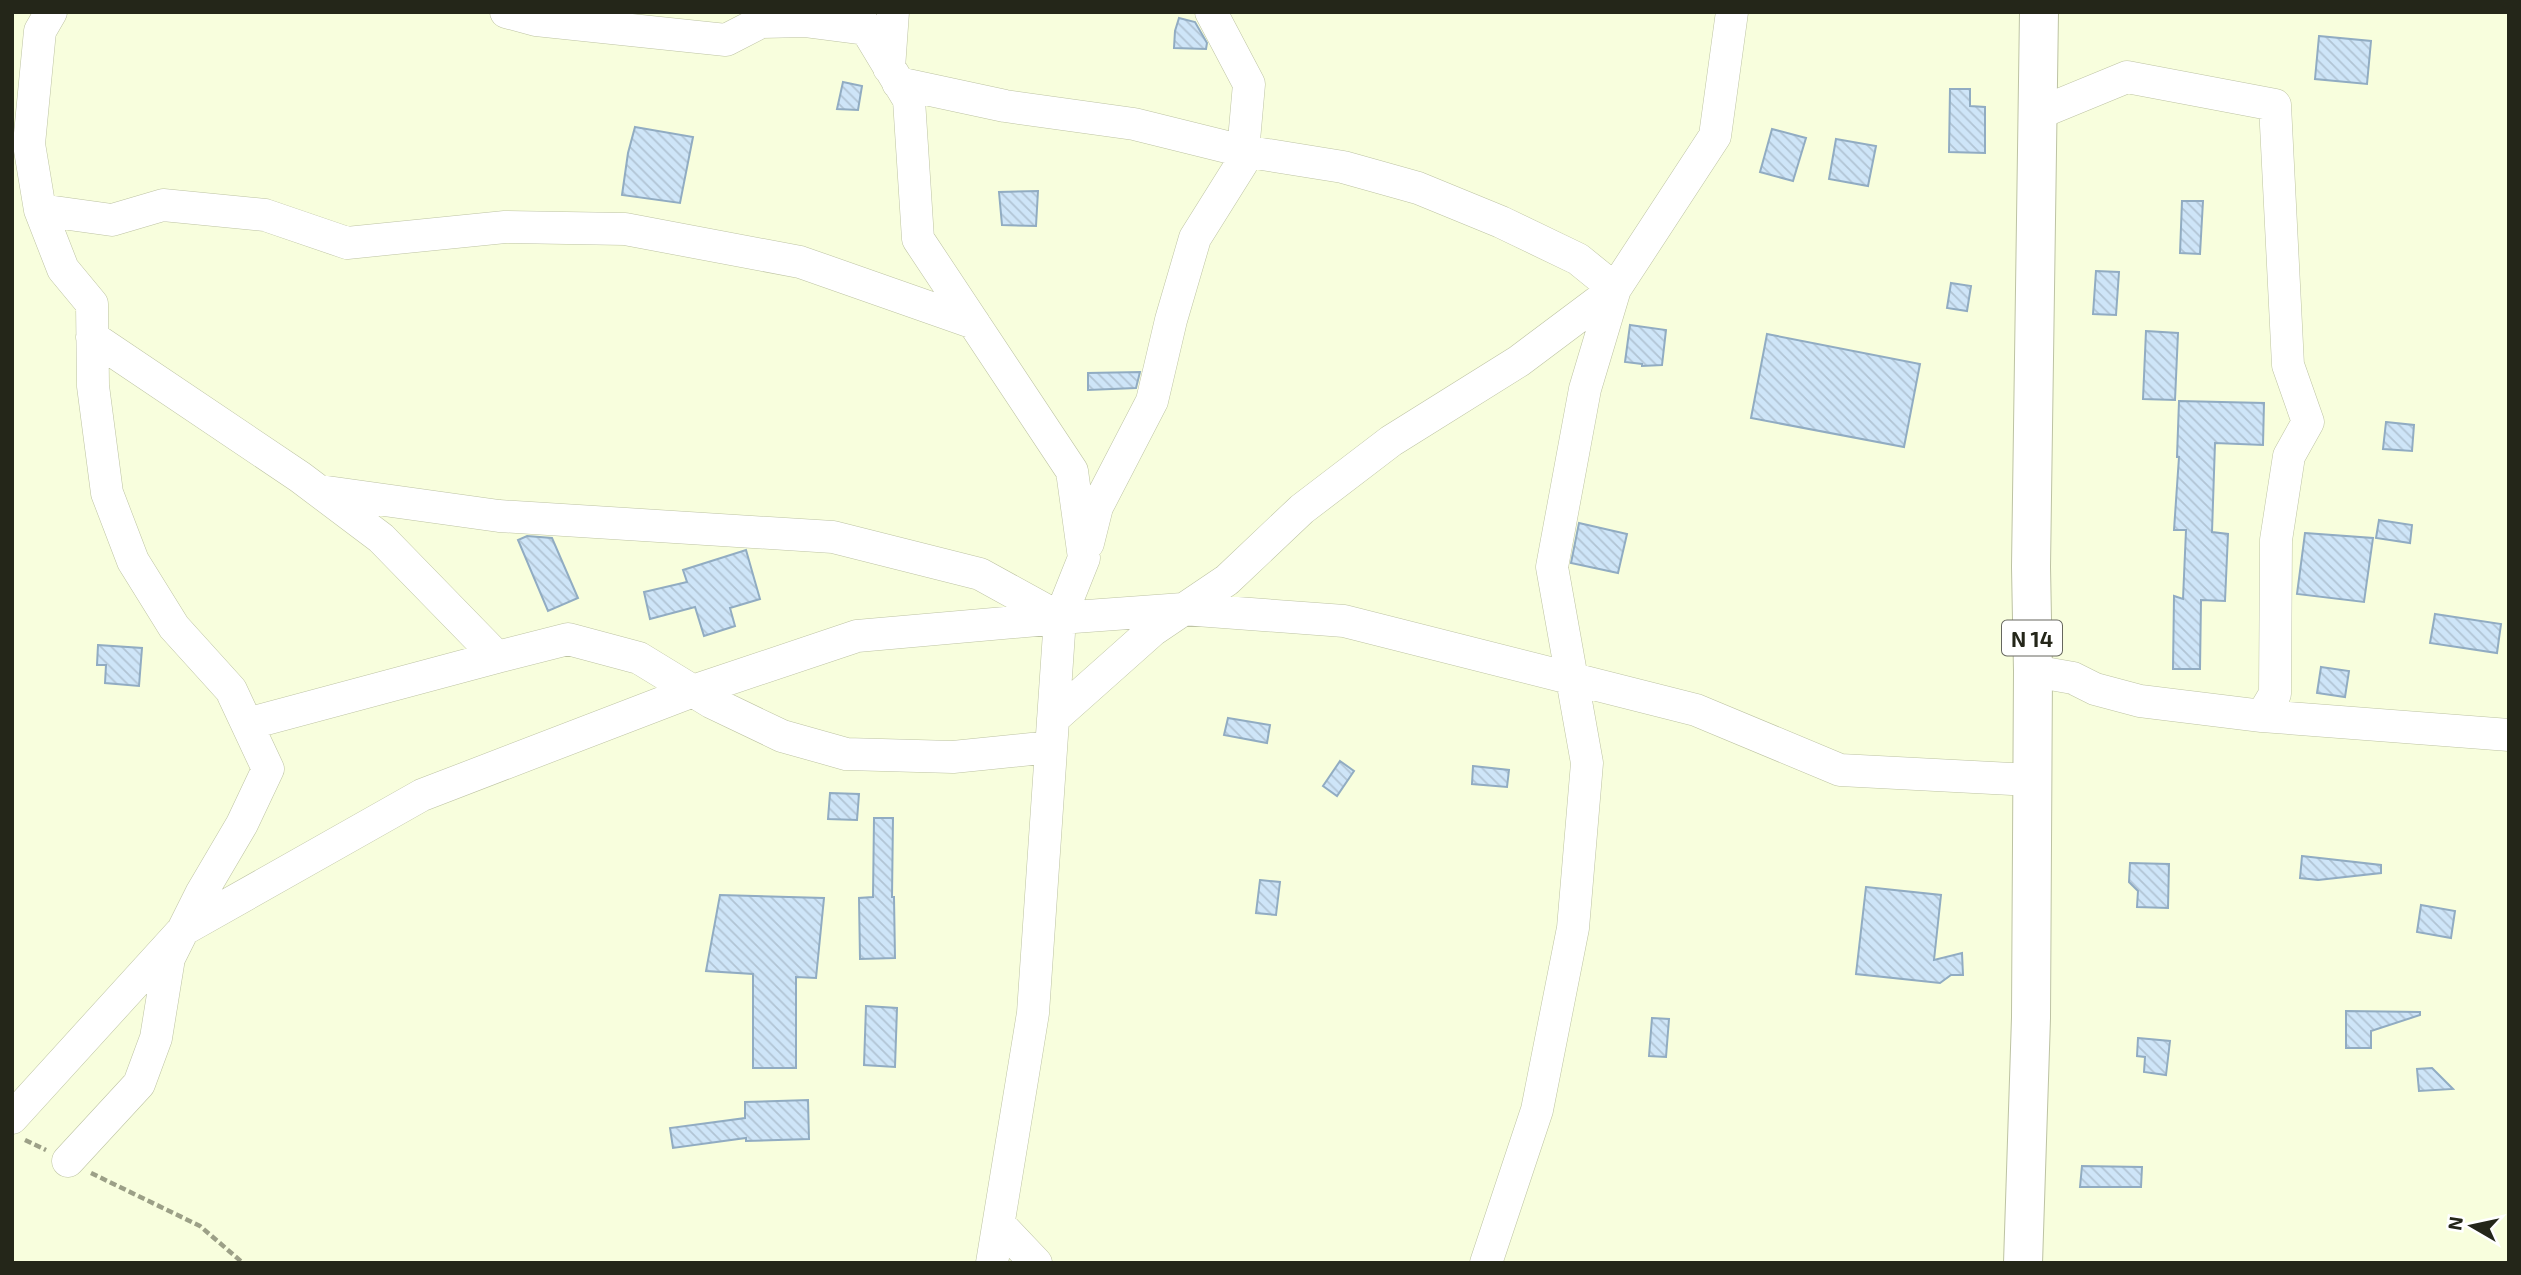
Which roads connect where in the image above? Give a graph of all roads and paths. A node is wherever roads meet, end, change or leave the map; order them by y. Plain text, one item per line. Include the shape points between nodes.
1 (51, 12) edge
2 (506, 12) edge
3 (893, 12) edge
4 (1211, 12) edge
5 (1732, 12) edge
6 (2039, 12) edge
7 (540, 16) edge
8 (861, 21) edge
9 (894, 75) junction
10 (2037, 114) junction
11 (21, 137) edge
12 (1243, 151) junction
13 (40, 210) junction
14 (1615, 289) junction
15 (974, 323) junction
16 (92, 337) junction
17 (319, 491) junction
18 (1084, 558) junction
19 (1183, 609) junction
20 (1060, 618) junction
21 (498, 657) junction
22 (2033, 671) junction
23 (1572, 678) junction
24 (693, 691) junction
25 (2262, 716) junction
26 (247, 724) junction
27 (1052, 733) junction
28 (2509, 735) edge
29 (2031, 780) junction
30 (183, 930) junction
31 (18, 1129) edge
32 (68, 1161) junction
33 (999, 1224) junction
34 (243, 1263) edge
35 (992, 1263) edge
36 (1036, 1263) edge
37 (1486, 1263) edge
38 (2022, 1263) edge

1 - 11 street via 40,31
2 - 7 street
3 - 9 street
4 - 12 street via 1249,84
5 - 14 street via 1715,136
6 - 10 main road, N 14
7 - 8 street via 726,40 761,22
8 - 9 street
9 - 12 street via 1005,106 1134,124
9 - 15 street via 909,100 918,239
10 - 22 main road, N 14
10 - 25 street via 2127,77 2275,105 2288,365 2308,422 2290,456 2278,528 2275,694
11 - 13 street
12 - 14 street via 1343,167 1418,188 1578,259
12 - 18 street via 1242,163 1195,238 1152,401 1097,507
13 - 15 street via 112,220 163,205 265,215 347,243 505,227 625,229 800,262
13 - 16 street via 63,269 92,304
14 - 19 street via 1519,361 1391,441 1302,509 1227,580
14 - 23 street via 1585,389 1552,567
15 - 18 street via 1072,471
16 - 17 street
16 - 26 street via 93,386 107,493 132,561 174,627 232,690
17 - 20 street via 499,516 833,537 980,573
17 - 21 street via 381,538
18 - 20 street
19 - 20 street
19 - 23 street via 1344,621
19 - 27 street via 1153,630
20 - 24 street via 857,636
20 - 27 street
21 - 24 street via 568,639 639,658
21 - 26 street
22 - 25 street via 2073,678 2095,690 2140,701
22 - 29 main road, N 14
23 - 29 street via 1696,710 1840,771
23 - 37 street via 1587,763 1573,928 1537,1110
24 - 27 street via 782,736 846,754 953,757
24 - 30 street via 422,795
25 - 28 street
26 - 30 street via 268,769
27 - 33 street via 1033,1013
29 - 38 main road, N 14 via 2031,1018
30 - 31 street
30 - 32 street via 169,958 156,1038 139,1084
31 - 32 path
32 - 34 path via 200,1227
33 - 35 street
33 - 36 street

